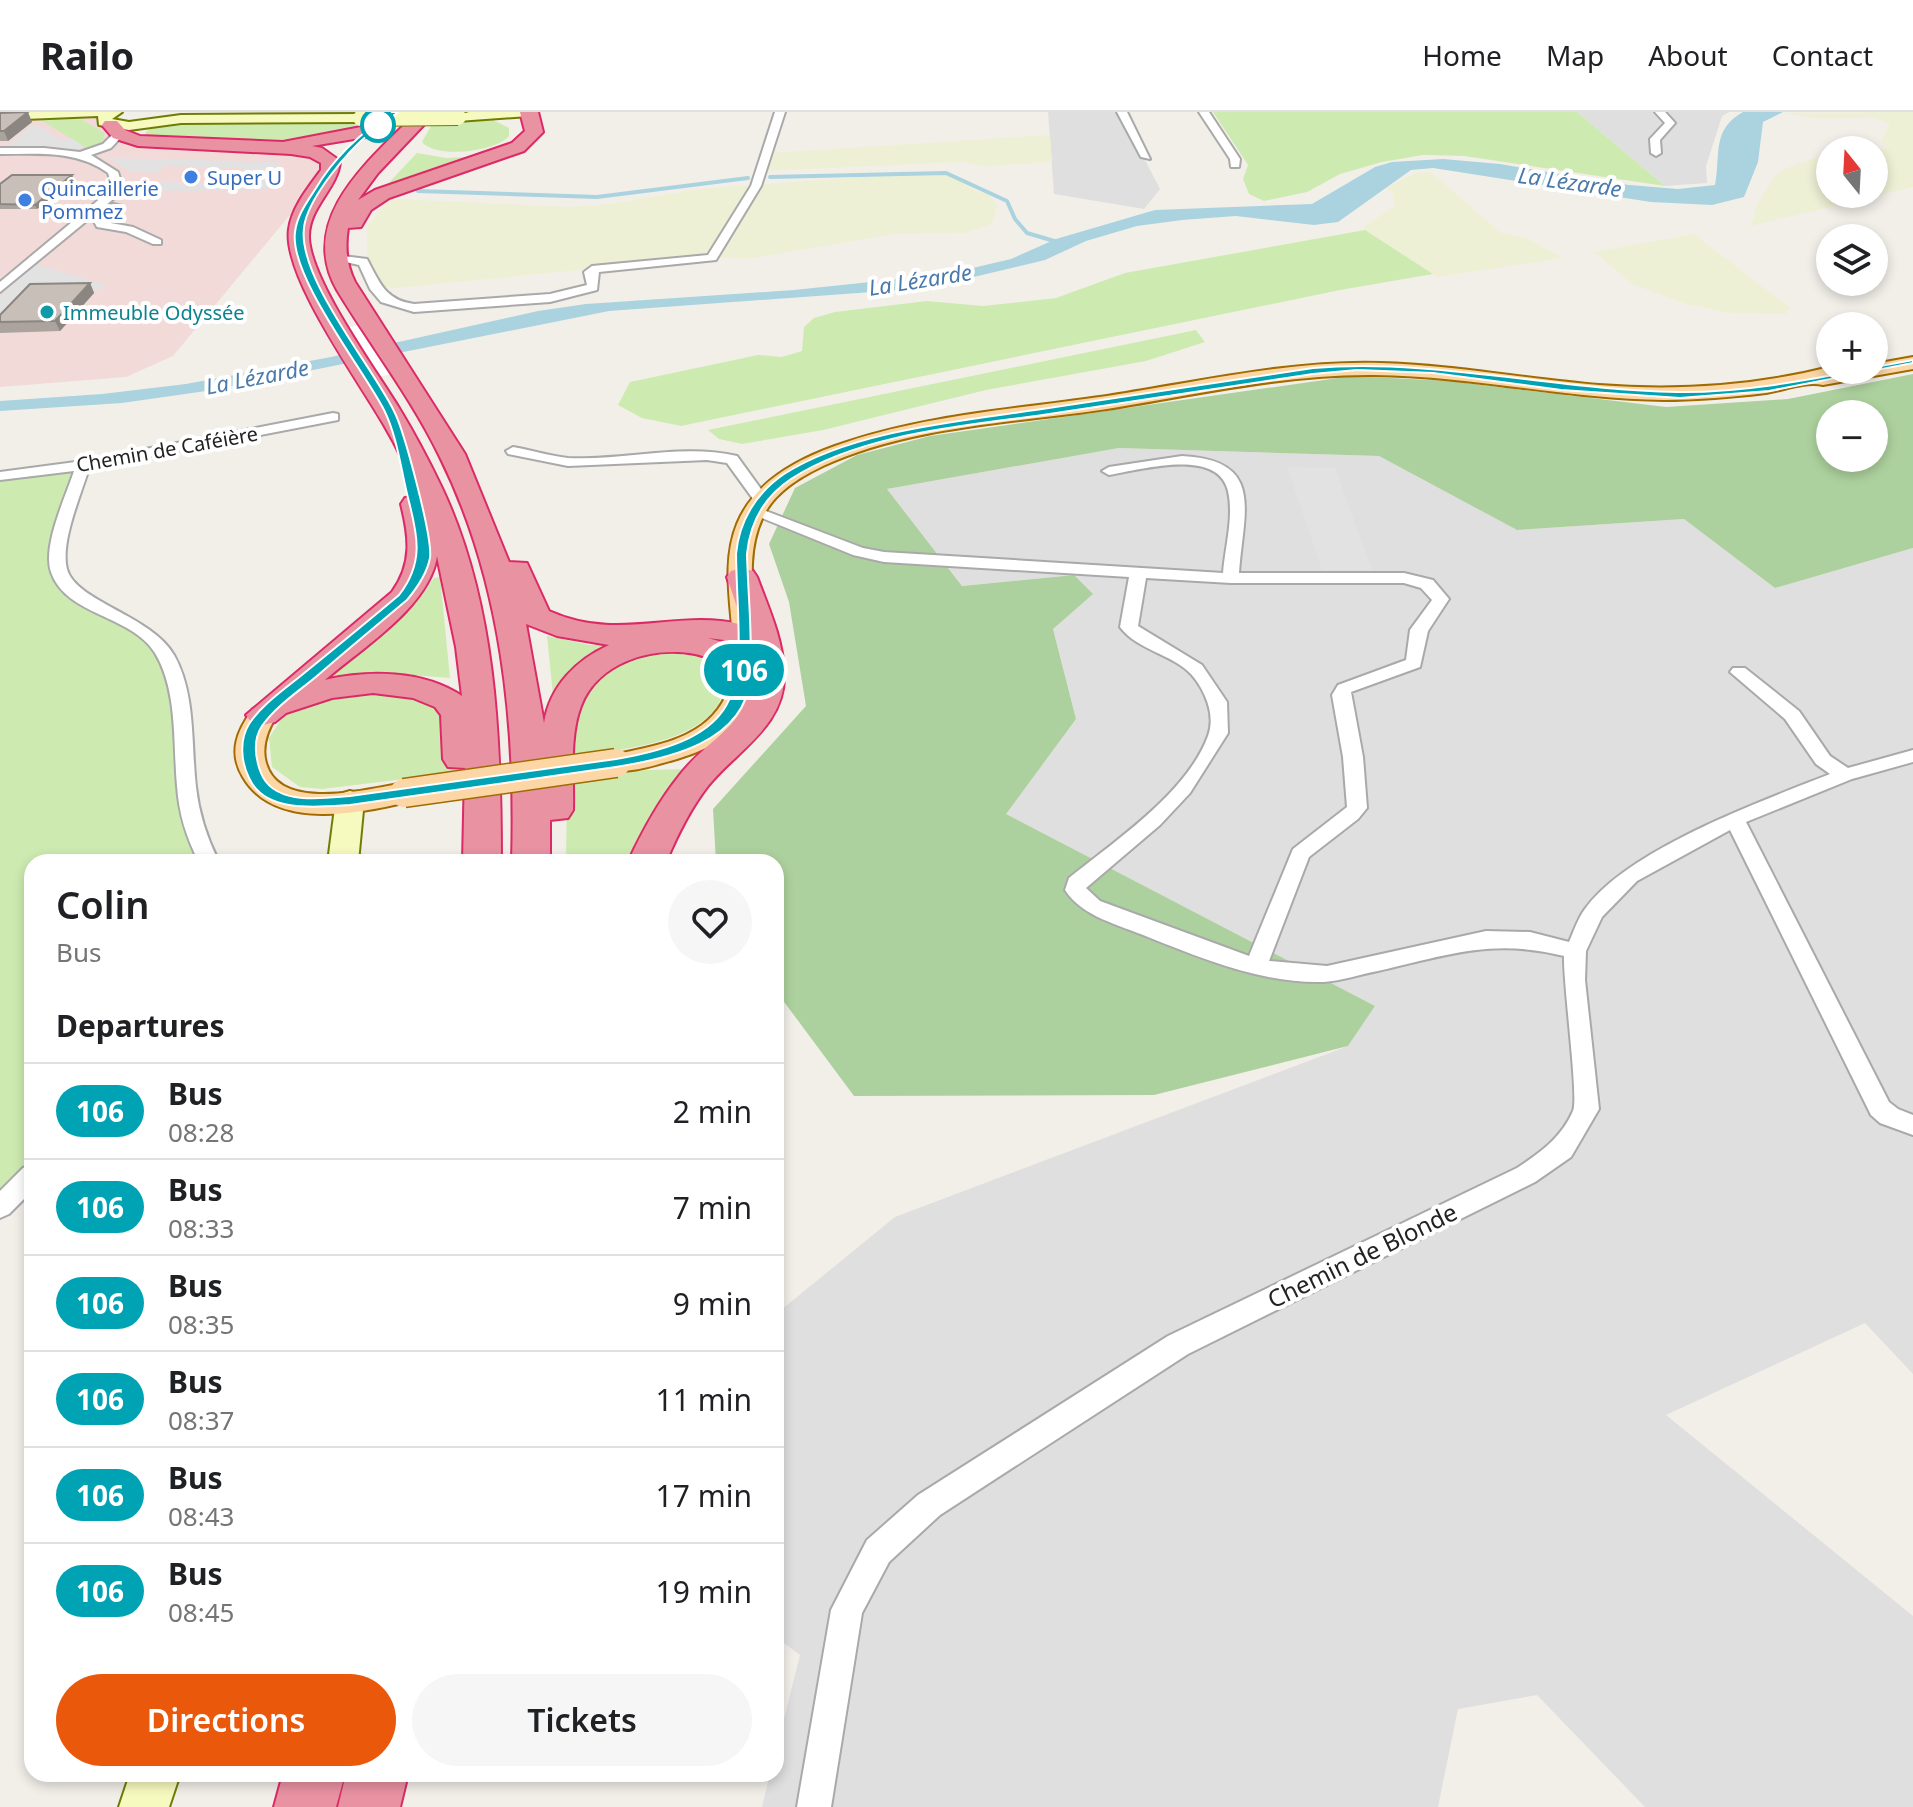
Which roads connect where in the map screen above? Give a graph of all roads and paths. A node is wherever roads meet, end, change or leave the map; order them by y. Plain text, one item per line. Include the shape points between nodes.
1 (394, 112) edge
2 (404, 112) edge
3 (427, 112) edge
4 (433, 112) edge
5 (531, 112) edge
6 (780, 112) edge
7 (1122, 112) edge
8 (1204, 112) edge
9 (1660, 112) edge
10 (501, 115) junction
11 (0, 116) edge
12 (162, 117) edge
13 (110, 121) edge
14 (418, 146) dead end
15 (0, 151) edge
16 (1656, 153) dead end
17 (445, 154) dead end
18 (79, 156) junction
19 (1146, 157) dead end
20 (1235, 165) dead end
21 (124, 192) junction
22 (157, 242) dead end
23 (341, 266) junction
24 (310, 274) junction
25 (0, 288) edge
26 (1913, 356) edge
27 (1888, 361) edge
28 (1913, 363) edge
29 (1816, 377) edge
30 (1802, 381) junction
31 (390, 412) junction
32 (333, 417) dead end
33 (441, 436) junction
34 (513, 451) dead end
35 (83, 465) junction
36 (1109, 471) dead end
37 (0, 476) edge
38 (757, 506) junction
39 (1138, 574) junction
40 (1231, 578) junction
41 (742, 585) junction
42 (696, 628) junction
43 (744, 650) junction
44 (1739, 672) dead end
45 (263, 715) junction
46 (1913, 756) edge
47 (1845, 775) junction
48 (350, 800) junction
49 (1735, 819) junction
50 (205, 854) edge
51 (344, 854) edge
52 (458, 854) edge
53 (482, 854) edge
54 (531, 854) edge
55 (549, 854) edge
56 (651, 854) edge
57 (1575, 951) junction
58 (1256, 965) junction
59 (1913, 1125) edge
60 (24, 1183) edge
61 (0, 1207) edge
62 (152, 1782) edge
63 (312, 1782) edge
64 (375, 1782) edge
65 (144, 1807) edge
66 (305, 1807) edge
67 (369, 1807) edge
68 (814, 1807) edge

1 - 12 highway via 366,132 291,144 141,135 139,131
2 - 24 highway via 334,186 315,218 308,237
3 - 23 highway via 353,192 340,217 336,241
4 - 14 highway via 417,133
5 - 10 main road
5 - 23 highway via 534,132 518,147 371,200 356,215
6 - 23 street via 756,186 712,258 596,269 590,272 593,287 565,296 414,308 380,297 363,262
7 - 19 street
8 - 20 street
9 - 16 street via 1670,123 1655,139
10 - 12 main road, bridge
10 - 17 highway via 516,127 513,141 485,152
11 - 13 main road via 74,115
12 - 13 main road
13 - 18 street via 101,149
13 - 24 highway via 146,142 291,148 326,156 330,170 301,218 298,235
15 - 18 street
18 - 21 street via 106,165
21 - 22 street via 98,218 101,225 129,229
21 - 25 street
23 - 33 highway via 368,324
24 - 31 highway via 337,329
26 - 27 main road
28 - 30 main road
29 - 30 main road
30 - 38 main road via 1680,395 1561,388 1399,367 1313,371 926,429 815,461 785,478
31 - 45 highway via 424,537 424,559 415,582 403,598
31 - 53 highway via 447,534 467,609 479,696
32 - 35 street, Chemin de Caféière
33 - 42 highway via 471,463 536,617 594,637
33 - 54 highway via 482,522 508,606 525,691
34 - 38 street via 568,462 732,459
35 - 37 street, Chemin de Caféière
35 - 50 street via 60,548 59,571 70,588 152,635 166,656 178,693 193,832
36 - 40 street via 1193,460 1230,475 1237,496
38 - 39 street via 871,556
38 - 41 main road via 743,533
39 - 40 street
39 - 58 street via 1129,627 1196,669 1218,702 1219,733 1183,789 1121,848 1081,877 1075,890 1092,906
40 - 58 street via 1404,578 1427,584 1441,599 1419,630 1414,663 1344,689 1357,808 1348,819 1310,840 1300,854
41 - 42 highway via 718,615
41 - 43 main road
41 - 56 highway via 765,651 763,704 693,780
42 - 43 highway via 721,629
43 - 48 main road, bridge via 744,681 731,712 709,733 677,749 616,763
43 - 55 highway via 654,645 621,651 576,680 563,708
44 - 47 street via 1792,715 1823,760
45 - 48 main road via 255,726 249,761 256,780 269,793 315,803
45 - 52 highway via 339,685 408,685 442,697 456,710 461,738
46 - 47 street, Chemin de Blonde
47 - 49 street, Chemin de Blonde
48 - 51 main road
49 - 57 street, Chemin de Blonde via 1630,876 1593,913
49 - 59 street via 1880,1108
57 - 58 street via 1530,940 1486,939 1327,974
57 - 68 street, Chemin de Blonde via 1587,1109 1562,1150 1526,1175 1178,1345 929,1505 878,1551 847,1610
60 - 61 street
62 - 65 main road
63 - 66 highway
64 - 67 highway

